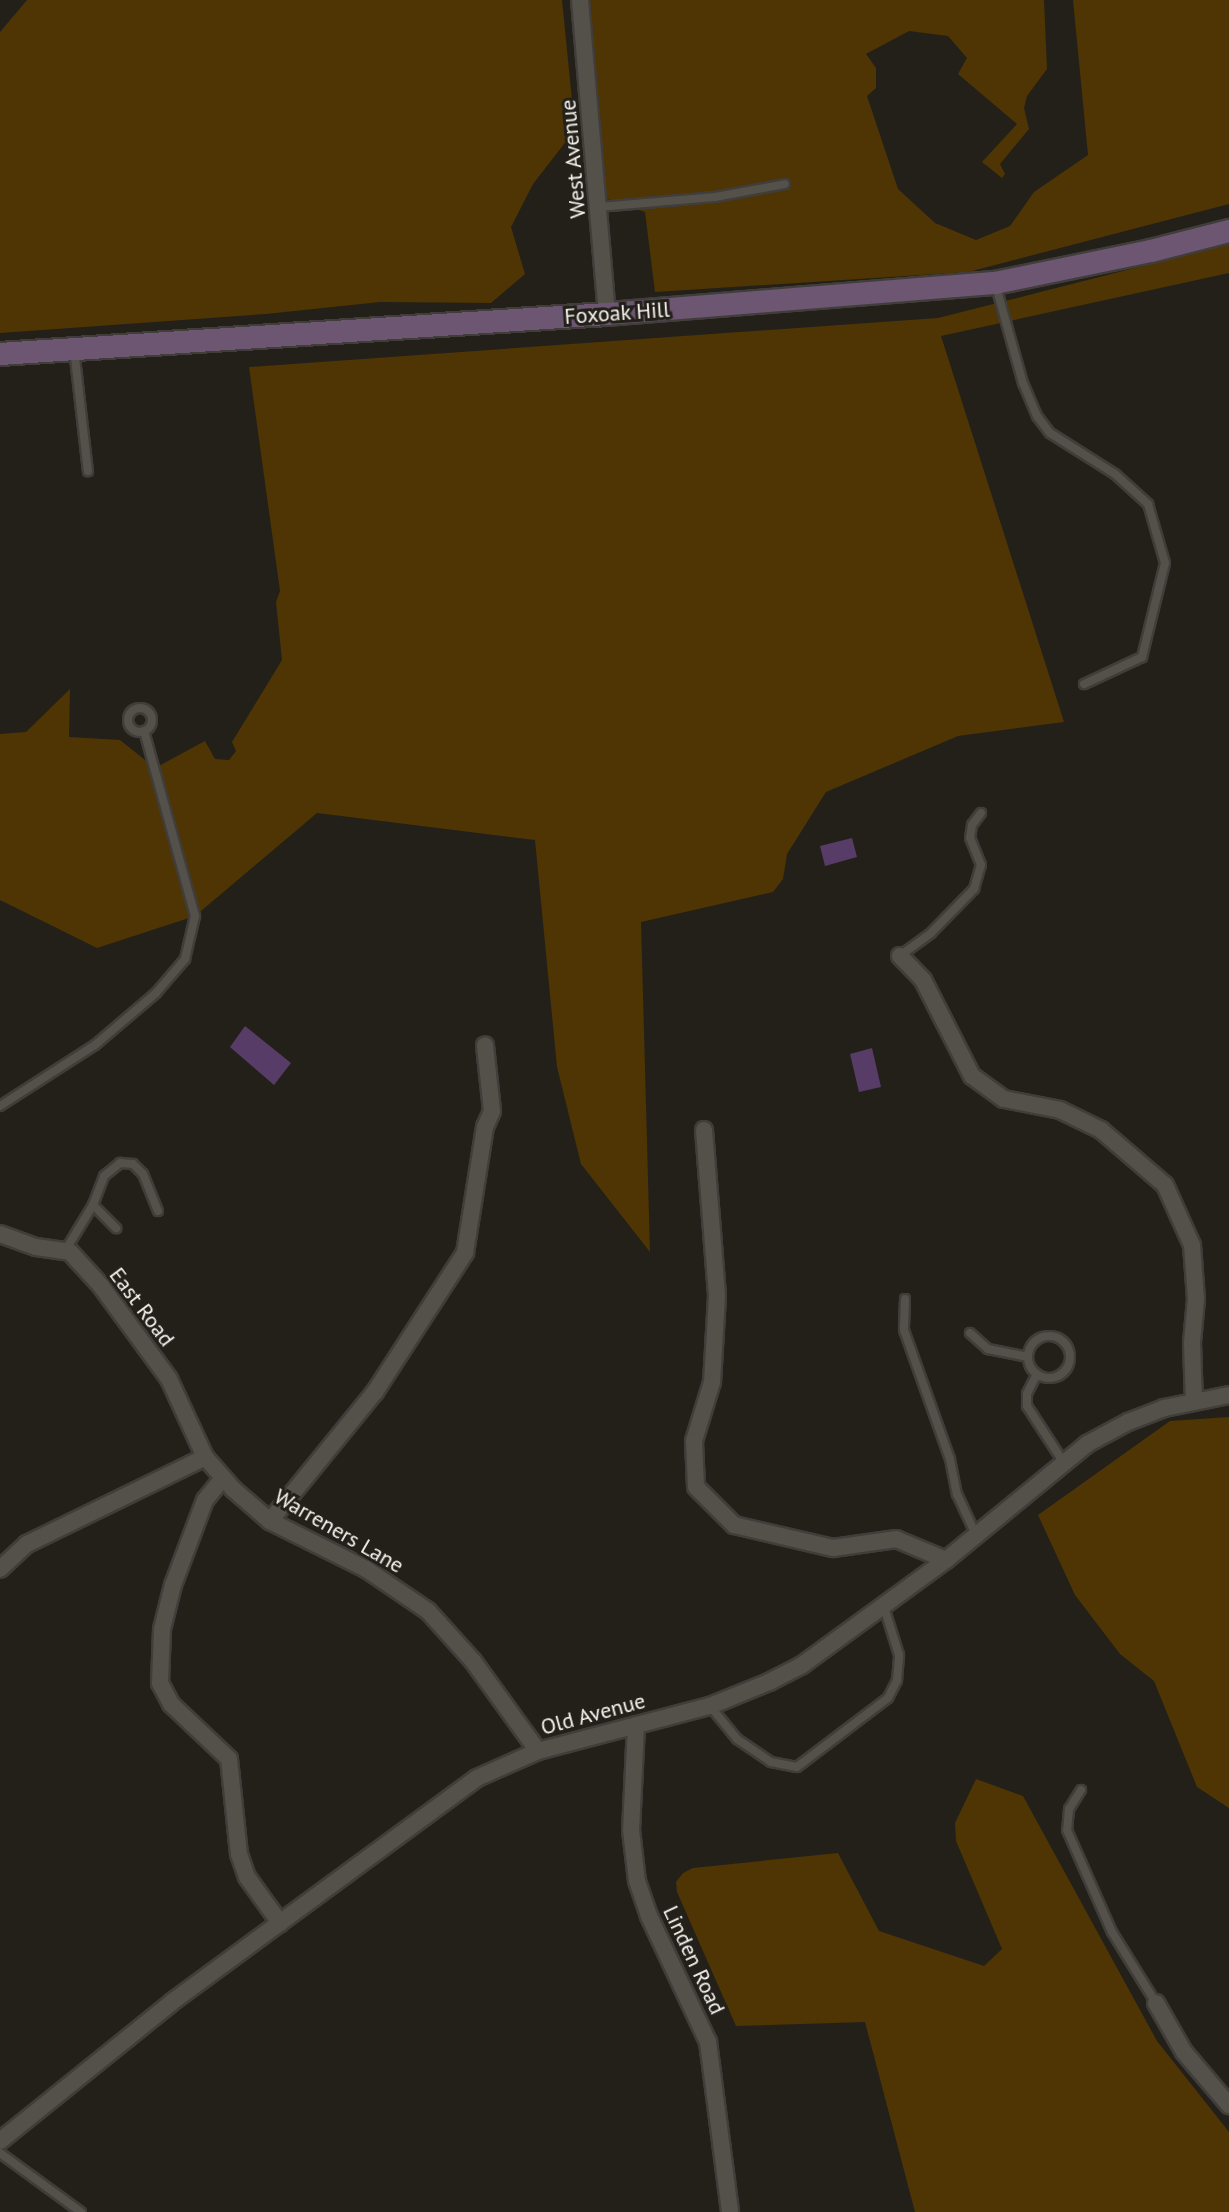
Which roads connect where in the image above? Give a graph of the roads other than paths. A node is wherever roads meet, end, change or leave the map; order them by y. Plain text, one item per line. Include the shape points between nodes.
1 (580, 0) edge
2 (785, 184) dead end
3 (599, 207) junction
4 (1229, 231) edge
5 (995, 283) junction
6 (607, 314) junction
7 (74, 349) junction
8 (0, 354) edge
9 (88, 471) dead end
10 (1084, 684) dead end
11 (144, 731) dead end
12 (981, 813) dead end
13 (900, 956) joint
14 (485, 1045) dead end
15 (0, 1106) edge
16 (704, 1130) dead end
17 (93, 1205) junction
18 (158, 1211) dead end
19 (116, 1228) dead end
20 (0, 1234) edge
21 (65, 1251) junction
22 (905, 1299) dead end
23 (970, 1333) dead end
24 (1028, 1357) junction
25 (1037, 1374) junction
26 (1229, 1395) edge
27 (1194, 1402) junction
28 (205, 1457) junction
29 (1064, 1463) junction
30 (223, 1478) junction
31 (270, 1521) junction
32 (976, 1535) junction
33 (946, 1560) junction
34 (0, 1569) edge
35 (883, 1606) junction
36 (710, 1706) junction
37 (636, 1725) junction
38 (538, 1751) junction
39 (1081, 1790) dead end
40 (280, 1923) junction
41 (1156, 2003) joint
42 (1229, 2105) edge
43 (0, 2141) edge
44 (0, 2153) edge
45 (81, 2212) edge
46 (730, 2212) edge

1 - 3 street, West Avenue
2 - 3 lane via 715,197
3 - 6 street, West Avenue
4 - 5 main road, Foxoak Hill
5 - 6 main road, Foxoak Hill
5 - 10 lane via 1037,416 1050,433 1115,474 1148,504 1165,563 1142,657
6 - 7 main road, Foxoak Hill
7 - 8 main road, Foxoak Hill
7 - 9 lane
11 - 15 lane via 195,916 185,959 156,993 95,1045
12 - 13 lane via 970,838 981,865 974,889
13 - 27 street via 923,980 972,1076 1004,1099 1060,1110 1101,1130 1165,1185 1192,1245
14 - 31 street via 492,1111 465,1253 375,1392
16 - 33 street via 717,1296 712,1382 694,1441 696,1487 734,1525 833,1548 896,1539
17 - 18 lane via 110,1169 133,1164 143,1174
17 - 19 lane
17 - 21 lane
20 - 21 street
21 - 28 street, East Road via 101,1286 169,1379
22 - 32 lane via 904,1330 950,1459 957,1494
23 - 24 lane via 988,1349
24 - 25 lane
24 - 25 lane via 1042,1337 1056,1337 1067,1345 1070,1360 1064,1372 1051,1378
25 - 29 lane via 1027,1406
26 - 27 street, Old Avenue
27 - 29 street, Old Avenue via 1128,1422
28 - 30 street, Warreners Lane
28 - 34 street via 27,1544
29 - 32 street, Old Avenue
30 - 31 street, Warreners Lane
30 - 40 street via 205,1500 173,1585 162,1629 160,1683 171,1704 229,1759 239,1854 247,1877
31 - 38 street, Warreners Lane via 366,1569 428,1611 473,1661
32 - 33 street, Old Avenue
33 - 35 street, Old Avenue
35 - 36 street, Old Avenue via 802,1665
35 - 36 lane via 899,1655 897,1680 888,1698 797,1767 771,1762 737,1739
36 - 37 street, Old Avenue
37 - 38 street, Old Avenue
37 - 46 street, Linden Road via 631,1830 637,1881 708,2042
38 - 40 street, Old Avenue via 477,1778
39 - 41 lane via 1069,1809 1067,1830 1112,1932
40 - 43 street, Old Avenue via 172,2002
41 - 42 street via 1184,2052
44 - 45 lane

